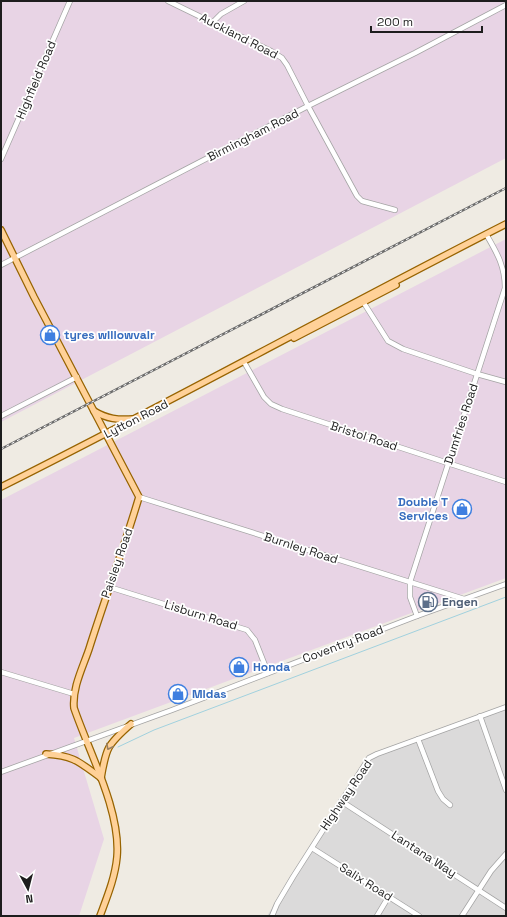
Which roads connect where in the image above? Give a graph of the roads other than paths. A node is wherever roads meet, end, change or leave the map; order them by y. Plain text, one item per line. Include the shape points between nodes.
1 (70, 1) edge
2 (168, 1) edge
3 (244, 1) edge
4 (506, 6) edge
5 (213, 22) junction
6 (308, 106) junction
7 (1, 159) edge
8 (396, 210) dead end
9 (506, 224) edge
10 (1, 230) edge
11 (486, 234) junction
12 (15, 258) junction
13 (1, 265) edge
14 (362, 301) junction
15 (244, 362) junction
16 (477, 374) junction
17 (76, 377) junction
18 (506, 382) edge
19 (94, 411) junction
20 (1, 416) edge
21 (136, 419) junction
22 (106, 434) junction
23 (448, 463) junction
24 (506, 482) edge
25 (1, 487) edge
26 (139, 497) junction
27 (410, 582) junction
28 (506, 584) edge
29 (109, 587) junction
30 (464, 599) junction
31 (417, 616) junction
32 (1, 672) edge
33 (268, 673) junction
34 (74, 694) junction
35 (506, 706) edge
36 (480, 716) junction
37 (131, 724) junction
38 (418, 739) junction
39 (86, 740) junction
40 (46, 754) junction
41 (1, 772) edge
42 (101, 779) junction
43 (506, 790) edge
44 (341, 801) junction
45 (450, 806) dead end
46 (312, 848) junction
47 (506, 854) edge
48 (479, 890) junction
49 (389, 896) junction
50 (506, 908) edge
51 (100, 916) edge
52 (272, 916) edge
53 (377, 916) edge
54 (419, 916) edge
55 (462, 916) edge

1 - 7 street, Highfield Road
2 - 5 street, Auckland Road
3 - 5 street via 221,14
4 - 6 street, Birmingham Road
5 - 6 street, Auckland Road via 282,58
6 - 8 street, Auckland Road via 357,196 362,201
6 - 12 street, Birmingham Road
9 - 11 main road, Lytton Road
10 - 12 main road
11 - 14 main road, Lytton Road
11 - 16 street, Dumfries Road via 502,264 505,288
12 - 13 street, Birmingham Road
12 - 17 main road
14 - 15 main road, Lytton Road
14 - 16 street via 384,336 394,345
15 - 21 main road, Lytton Road
15 - 23 street, Bristol Road via 264,397 271,404
16 - 18 street
16 - 23 street, Dumfries Road
17 - 19 main road
17 - 20 street
19 - 21 main road via 115,420
19 - 22 main road
21 - 22 main road, Lytton Road
22 - 25 main road, Lytton Road
22 - 26 main road
23 - 24 street, Bristol Road
23 - 27 street, Dumfries Road
26 - 27 street, Burnley Road
26 - 29 main road, Paisley Road
27 - 30 street, Burnley Road
27 - 31 street, Dumfries Road via 410,597
28 - 30 street, Coventry Road
29 - 33 street, Lisburn Road via 247,630
29 - 34 main road, Paisley Road
30 - 31 street, Coventry Road
31 - 33 street, Coventry Road
32 - 34 street
33 - 37 street, Coventry Road
34 - 39 main road, Paisley Road via 74,708
35 - 36 street, Highway Road
36 - 38 street, Highway Road
36 - 43 street
37 - 39 street, Coventry Road
37 -> 42 main road via 115,737 108,748
38 - 44 street, Highway Road via 369,758
38 - 45 street via 438,791
39 - 40 street, Coventry Road
39 - 42 main road, Paisley Road
40 - 41 street, Coventry Road
40 - 42 main road via 71,758
42 - 51 main road, Paisley Road via 115,824 118,848 114,874
44 - 46 street, Highway Road
44 - 48 street, Lantana Way
46 - 49 street, Salix Road
46 - 52 street, Highway Road
47 - 48 street
48 - 50 street, Lantana Way
48 - 55 street
49 - 53 street
49 - 54 street, Salix Road

